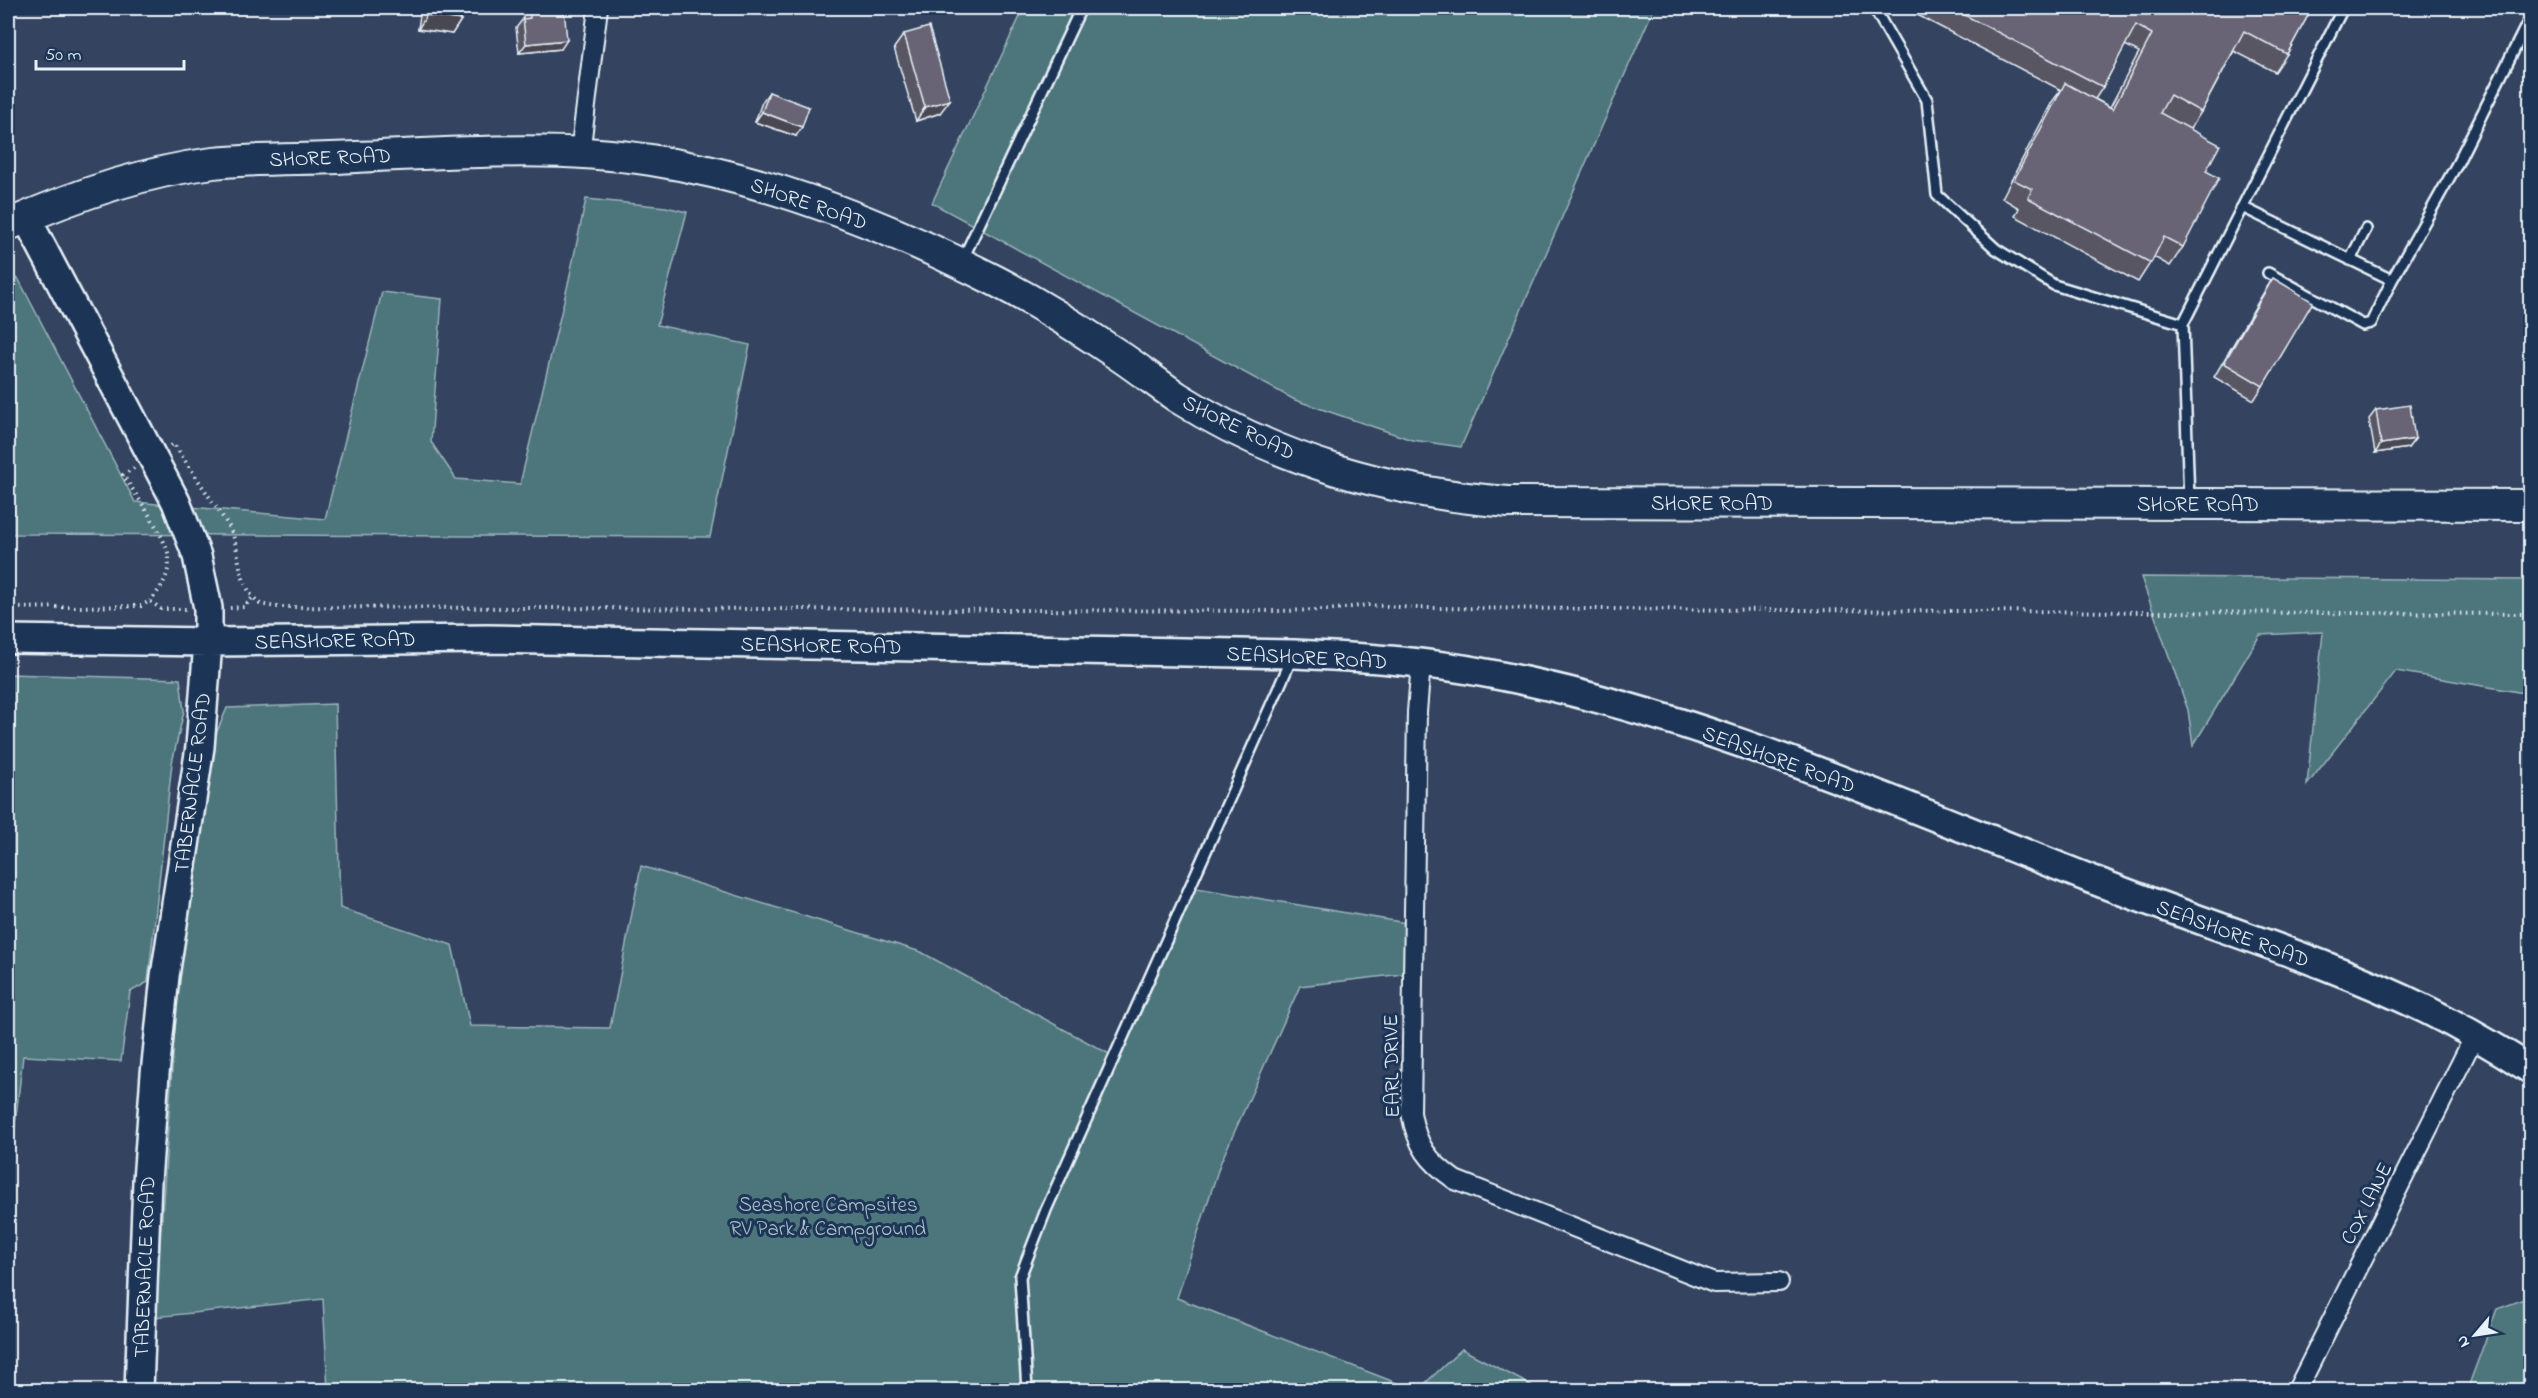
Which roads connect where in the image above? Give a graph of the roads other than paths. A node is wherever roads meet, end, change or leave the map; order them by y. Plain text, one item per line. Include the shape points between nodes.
1 (598, 8) edge
2 (1081, 8) edge
3 (1874, 8) edge
4 (2343, 8) edge
5 (2530, 18) edge
6 (580, 154) junction
7 (2242, 207) junction
8 (17, 221) edge
9 (2366, 229) dead end
10 (2350, 260) junction
11 (961, 264) junction
12 (2268, 273) dead end
13 (2392, 280) junction
14 (2183, 324) junction
15 (2189, 504) junction
16 (2530, 505) edge
17 (8, 639) edge
18 (208, 642) junction
19 (1294, 654) junction
20 (1420, 663) junction
21 (2475, 1035) junction
22 (2530, 1069) edge
23 (1779, 1282) dead end
24 (139, 1390) edge
25 (1027, 1390) edge
26 (2296, 1390) edge

1 - 6 street
2 - 11 lane
3 - 14 lane via 1927,100 1937,195 1996,249 2054,285
4 - 7 lane
5 - 13 lane via 2457,164
6 - 8 main road, SHORE ROAD via 482,152 212,163 103,187
6 - 11 main road, SHORE ROAD via 650,160 732,177 858,218
7 - 10 lane
7 - 14 lane
8 - 18 street, TABERNACLE ROAD via 176,502 197,556 208,608
9 - 10 lane
10 - 13 lane
11 - 15 main road, SHORE ROAD via 1056,315 1218,421 1328,468 1420,492 1508,502
12 - 13 lane via 2363,324 2371,323
14 - 15 lane
15 - 16 main road, SHORE ROAD
17 - 18 street, SEASHORE ROAD
18 - 19 street, SEASHORE ROAD via 488,639
18 - 24 street, TABERNACLE ROAD via 200,747 165,976 155,1074
19 - 20 street, SEASHORE ROAD
19 - 25 lane via 1046,1210 1020,1277
20 - 21 street, SEASHORE ROAD via 1575,692 1733,742 2349,976
20 - 23 street, EARL DRIVE via 1411,1113 1415,1134 1425,1152 1455,1180 1714,1283
21 - 22 street, SEASHORE ROAD
21 - 26 street, COX LANE

